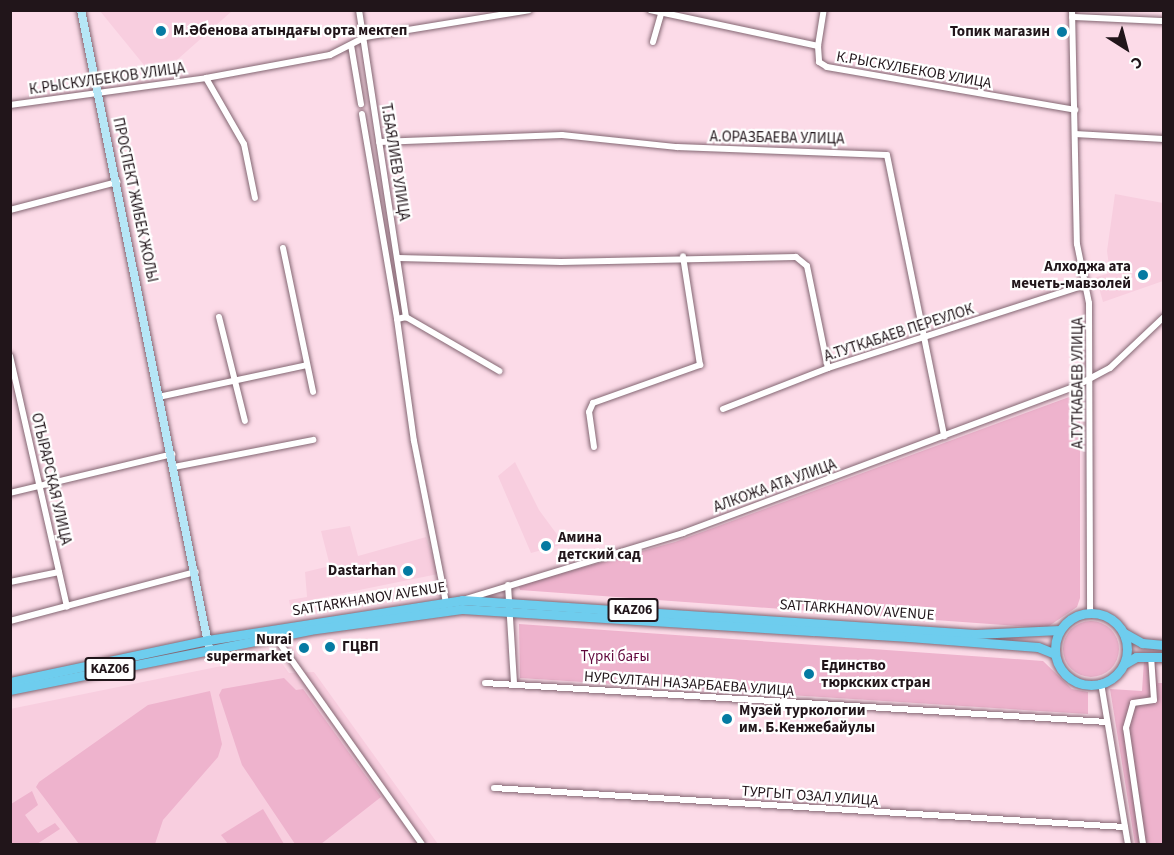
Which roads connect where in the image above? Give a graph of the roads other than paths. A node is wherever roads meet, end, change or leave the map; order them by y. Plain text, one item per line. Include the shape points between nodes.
1 (81, 10) edge
2 (359, 10) edge
3 (474, 10) edge
4 (529, 10) edge
5 (650, 10) edge
6 (824, 10) edge
7 (661, 14) junction
8 (1072, 14) edge
9 (476, 18) junction
10 (1164, 21) edge
11 (366, 37) junction
12 (653, 42) dead end
13 (351, 45) junction
14 (818, 46) junction
15 (206, 78) junction
16 (98, 93) junction
17 (361, 104) dead end
18 (10, 105) edge
19 (1075, 110) junction
20 (362, 114) dead end
21 (1075, 134) junction
22 (1164, 139) edge
23 (379, 142) junction
24 (117, 182) junction
25 (255, 198) dead end
26 (10, 210) edge
27 (283, 248) dead end
28 (682, 256) junction
29 (398, 258) junction
30 (1085, 285) junction
31 (219, 317) dead end
32 (406, 317) junction
33 (1164, 317) edge
34 (397, 319) junction
35 (924, 338) junction
36 (10, 356) edge
37 (308, 365) junction
38 (828, 368) junction
39 (499, 371) dead end
40 (1091, 377) junction
41 (235, 381) junction
42 (313, 392) dead end
43 (162, 396) junction
44 (723, 409) dead end
45 (245, 422) dead end
46 (944, 435) junction
47 (313, 440) dead end
48 (594, 447) dead end
49 (172, 454) junction
50 (174, 467) junction
51 (41, 486) junction
52 (10, 493) edge
53 (59, 572) junction
54 (196, 572) junction
55 (10, 582) edge
56 (508, 585) junction
57 (462, 600) junction
58 (446, 602) junction
59 (509, 605) junction
60 (67, 607) junction
61 (1090, 613) junction
62 (10, 621) edge
63 (1060, 630) junction
64 (1122, 630) junction
65 (276, 638) junction
66 (209, 644) junction
67 (1164, 645) edge
68 (1055, 654) junction
69 (1151, 656) junction
70 (1164, 657) edge
71 (1124, 664) junction
72 (10, 682) edge
73 (485, 682) dead end
74 (1101, 683) junction
75 (514, 684) junction
76 (10, 690) edge
77 (1107, 722) junction
78 (494, 788) dead end
79 (1125, 827) junction
80 (422, 844) edge
81 (1128, 844) edge
82 (1143, 844) edge

1 - 16 main road, ПРОСПЕКТ ЖИБЕК ЖОЛЫ
2 - 11 street, Т.БАЯЛИЕВ УЛИЦА
3 - 9 street
4 - 9 street, К.РЫСКУЛБЕКОВ УЛИЦА
5 - 7 street, К.РЫСКУЛБЕКОВ УЛИЦА
6 - 14 street
7 - 12 street
7 - 14 street, К.РЫСКУЛБЕКОВ УЛИЦА
8 - 10 street
8 - 19 street, А.ТУТКАБАЕВ УЛИЦА
9 - 11 street, К.РЫСКУЛБЕКОВ УЛИЦА
11 - 13 street, К.РЫСКУЛБЕКОВ УЛИЦА
11 - 23 street, Т.БАЯЛИЕВ УЛИЦА
13 - 15 street, К.РЫСКУЛБЕКОВ УЛИЦА via 330,55
13 - 17 street, Т.БАЯЛИЕВ УЛИЦА
14 - 19 street, К.РЫСКУЛБЕКОВ УЛИЦА via 819,62 827,67
15 - 16 street, К.РЫСКУЛБЕКОВ УЛИЦА
15 - 25 street, К.РЫСКУЛБЕКОВ УЛИЦА via 244,144
16 - 18 street, К.РЫСКУЛБЕКОВ УЛИЦА
16 - 24 main road, ПРОСПЕКТ ЖИБЕК ЖОЛЫ
19 - 21 street, А.ТУТКАБАЕВ УЛИЦА
20 - 34 street, Т.БАЯЛИЕВ УЛИЦА
21 - 22 street
21 - 30 street, А.ТУТКАБАЕВ УЛИЦА via 1077,244
23 - 29 street, Т.БАЯЛИЕВ УЛИЦА
23 - 35 street, А.ОРАЗБАЕВА УЛИЦА via 562,135 676,147 881,152 890,162
24 - 26 street
24 - 43 main road, ПРОСПЕКТ ЖИБЕК ЖОЛЫ
27 - 37 street
28 - 29 street via 561,262
28 - 38 street via 804,259
28 - 48 street via 700,365 593,403 589,412
29 - 32 street, Т.БАЯЛИЕВ УЛИЦА
30 - 35 street, А.ТУТКАБАЕВ ПЕРЕУЛОК
30 - 40 street, А.ТУТКАБАЕВ УЛИЦА
31 - 41 street
32 - 34 street
32 - 39 street
33 - 40 street, АЛКОЖА АТА УЛИЦА via 1110,368
34 - 58 street, Т.БАЯЛИЕВ УЛИЦА
35 - 38 street, А.ТУТКАБАЕВ ПЕРЕУЛОК
35 - 46 street, А.ОРАЗБАЕВА УЛИЦА
36 - 51 street, ОТЫРАРСКАЯ УЛИЦА
37 - 41 street
37 - 42 street
38 - 44 street, А.ТУТКАБАЕВ ПЕРЕУЛОК
40 - 46 street, АЛКОЖА АТА УЛИЦА
40 - 61 street, А.ТУТКАБАЕВ УЛИЦА
41 - 43 street
41 - 45 street
43 - 49 main road, ПРОСПЕКТ ЖИБЕК ЖОЛЫ
46 - 56 street, АЛКОЖА АТА УЛИЦА via 683,533
47 - 50 street
49 - 50 main road, ПРОСПЕКТ ЖИБЕК ЖОЛЫ
49 - 51 street
50 - 54 main road, ПРОСПЕКТ ЖИБЕК ЖОЛЫ
51 - 52 street
51 - 53 street, ОТЫРАРСКАЯ УЛИЦА
53 - 55 street
53 - 60 street, ОТЫРАРСКАЯ УЛИЦА
54 - 60 street
54 - 66 main road, ПРОСПЕКТ ЖИБЕК ЖОЛЫ
56 - 57 street, АЛКОЖА АТА УЛИЦА
56 - 59 street
57 - 58 main road, SATTARKHANOV AVENUE / KАZ06
57 - 59 main road, SATTARKHANOV AVENUE / KАZ06
58 - 66 main road, SATTARKHANOV AVENUE / KАZ06
59 - 63 main road, SATTARKHANOV AVENUE / KАZ06 via 975,634
59 - 65 main road, SATTARKHANOV AVENUE / KАZ06 via 386,617
59 - 68 main road, SATTARKHANOV AVENUE / KАZ06 via 1038,647
59 - 75 street
60 - 62 street
61 - 63 main road, KАZ06 via 1073,618
61 - 64 main road via 1111,619
63 - 68 main road
64 - 67 main road via 1133,640
64 - 71 main road
65 - 66 main road, SATTARKHANOV AVENUE / KАZ06
65 - 80 street
66 - 72 main road, SATTARKHANOV AVENUE / KАZ06
66 - 76 main road, SATTARKHANOV AVENUE / KАZ06
68 - 74 main road via 1071,679
69 - 70 main road
69 - 71 main road
69 - 82 street via 1154,700 1133,703 1126,728
71 - 74 main road
73 - 75 street, НУРСУЛТАН НАЗАРБАЕВА УЛИЦА
74 - 77 street
75 - 77 street, НУРСУЛТАН НАЗАРБАЕВА УЛИЦА
77 - 79 street
78 - 79 street, ТУРГЫТ ОЗАЛ УЛИЦА
79 - 81 street

